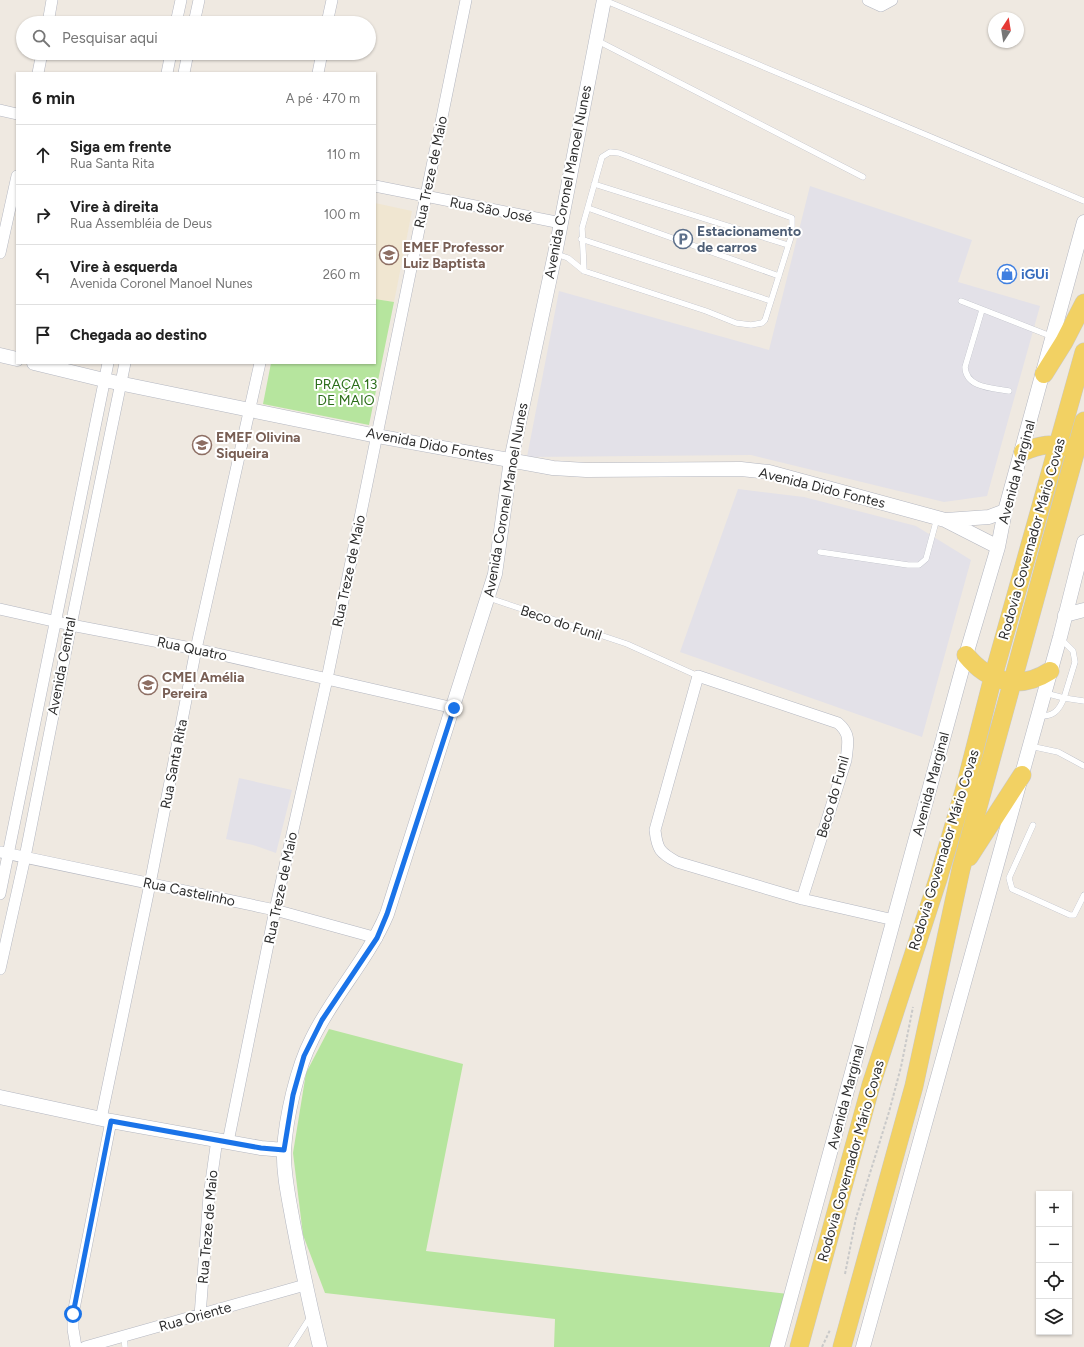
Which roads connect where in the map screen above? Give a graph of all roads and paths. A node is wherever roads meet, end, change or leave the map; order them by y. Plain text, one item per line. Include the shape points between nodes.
1 (52, 0) edge
2 (181, 0) edge
3 (199, 0) edge
4 (332, 0) edge
5 (466, 0) edge
6 (604, 0) edge
7 (868, 0) edge
8 (892, 0) edge
9 (49, 16) edge
10 (178, 16) edge
11 (196, 16) edge
12 (329, 16) edge
13 (596, 40) junction
14 (41, 60) edge
15 (170, 60) edge
16 (187, 60) edge
17 (321, 60) edge
18 (38, 72) edge
19 (167, 72) edge
20 (184, 72) edge
21 (318, 72) edge
22 (0, 110) edge
23 (16, 114) edge
24 (863, 177) dead end
25 (16, 181) edge
26 (594, 184) junction
27 (376, 186) edge
28 (426, 197) junction
29 (1084, 201) edge
30 (588, 208) junction
31 (1084, 222) edge
32 (561, 223) junction
33 (581, 239) junction
34 (788, 245) junction
35 (0, 253) edge
36 (555, 254) junction
37 (584, 271) junction
38 (779, 276) junction
39 (771, 301) junction
40 (961, 301) dead end
41 (1084, 303) edge
42 (982, 310) junction
43 (1054, 337) junction
44 (1084, 352) edge
45 (0, 355) edge
46 (16, 359) edge
47 (38, 364) edge
48 (108, 364) edge
49 (125, 364) edge
50 (260, 364) edge
51 (1044, 374) junction
52 (104, 380) junction
53 (121, 383) junction
54 (1009, 391) dead end
55 (250, 410) junction
56 (1084, 421) edge
57 (377, 436) junction
58 (1059, 445) junction
59 (1023, 452) junction
60 (1080, 454) edge
61 (511, 460) junction
62 (1006, 511) junction
63 (941, 519) junction
64 (1084, 542) edge
65 (998, 547) junction
66 (820, 552) dead end
67 (1079, 581) edge
68 (489, 598) junction
69 (0, 609) edge
70 (1084, 610) edge
71 (1065, 615) junction
72 (56, 621) junction
73 (71, 625) junction
74 (1060, 637) junction
75 (196, 649) junction
76 (966, 655) junction
77 (1050, 671) junction
78 (698, 676) junction
79 (993, 677) junction
80 (327, 679) junction
81 (1012, 683) junction
82 (1044, 693) junction
83 (1064, 698) junction
84 (1084, 701) edge
85 (454, 708) junction
86 (1038, 716) junction
87 (1030, 746) junction
88 (1084, 766) edge
89 (1022, 776) junction
90 (1033, 825) dead end
91 (4, 853) edge
92 (25, 857) junction
93 (961, 869) junction
94 (150, 884) junction
95 (0, 894) edge
96 (1084, 895) edge
97 (802, 899) junction
98 (275, 910) junction
99 (894, 920) junction
100 (377, 938) junction
101 (0, 969) edge
102 (913, 1007) dead end
103 (0, 1097) edge
104 (106, 1120) junction
105 (222, 1141) junction
106 (284, 1150) junction
107 (844, 1280) dead end
108 (305, 1285) junction
109 (312, 1314) junction
110 (200, 1316) junction
111 (833, 1325) dead end
112 (125, 1342) edge
113 (76, 1347) edge
114 (85, 1347) edge
115 (291, 1347) edge
116 (320, 1347) edge
117 (777, 1347) edge
118 (799, 1347) edge
119 (822, 1347) edge
120 (842, 1347) edge
121 (863, 1347) edge

1 - 9 street
2 - 10 street
3 - 11 street
4 - 12 street
5 - 28 street, Rua Treze de Maio
6 - 13 street, Avenida Coronel Manoel Nunes
6 - 29 lane
7 - 8 street via 881,6
13 - 24 lane
13 - 32 street, Avenida Coronel Manoel Nunes
14 - 18 street
15 - 19 street
16 - 20 street
17 - 21 street
22 - 23 street
25 - 35 street
26 - 30 lane
26 - 34 lane
26 - 34 lane via 602,157 610,152 619,153 787,215 792,218 793,223
27 - 28 street, Rua São José
28 - 32 street, Rua São José
28 - 57 street, Rua Treze de Maio
30 - 33 lane
30 - 38 lane
31 - 43 street, Avenida Marginal
32 - 36 street, Avenida Coronel Manoel Nunes
33 - 37 lane
33 - 39 lane
34 - 38 lane
36 - 37 lane via 568,258
36 - 61 street, Avenida Coronel Manoel Nunes
37 - 39 lane via 736,323 762,323
38 - 39 lane
40 - 42 lane
41 - 51 main road
42 - 43 lane
42 - 54 lane via 965,367 965,375 976,384
43 - 51 street, Avenida Marginal
44 - 58 main road, Rodovia Governador Mário Covas
45 - 46 street
47 - 52 street, Avenida Dido Fontes
48 - 52 street, Avenida Central
49 - 53 street, Avenida Central
50 - 55 street, Rua Santa Rita
51 - 59 street, Avenida Marginal
52 - 53 street, Avenida Dido Fontes
52 - 72 street, Avenida Central
53 - 55 street, Avenida Dido Fontes
53 - 73 street, Avenida Central
55 - 57 street, Avenida Dido Fontes
55 - 75 street, Rua Santa Rita
56 - 60 main road, Rodovia Governador Mário Covas
57 - 61 street, Avenida Dido Fontes
57 - 80 street, Rua Treze de Maio
58 - 59 main road via 1044,444
58 - 60 main road
58 - 79 main road, Rodovia Governador Mário Covas
59 - 62 street, Avenida Marginal
60 - 81 main road, Rodovia Governador Mário Covas
61 - 63 street, Avenida Dido Fontes via 553,468 586,470 741,469 769,472
61 - 68 street, Avenida Coronel Manoel Nunes via 501,538
62 - 63 street, Avenida Dido Fontes via 988,517
62 - 65 street, Avenida Marginal
63 - 65 street, Avenida Dido Fontes
63 - 66 lane via 926,559 920,564 908,565
64 - 67 street
65 - 76 street, Avenida Marginal
67 - 71 street
68 - 78 lane, Beco do Funil via 627,644
68 - 85 street, Avenida Coronel Manoel Nunes
69 - 72 street, Rua Quatro
70 - 71 street
71 - 74 street
72 - 73 street, Rua Quatro
72 - 91 street, Avenida Central
73 - 75 street, Rua Quatro
73 - 92 street, Avenida Central
74 - 77 street
74 - 83 lane via 1073,651 1075,662
75 - 80 street, Rua Quatro
75 - 94 street, Rua Santa Rita
76 - 79 main road via 983,672
76 - 99 street, Avenida Marginal
77 - 81 main road via 1037,680
77 - 82 street
78 - 97 street via 655,830 659,850 677,862
78 - 97 street, Beco do Funil via 838,723 846,729 846,760
79 - 81 main road
79 - 118 main road, Rodovia Governador Mário Covas via 964,791 871,1085
80 - 85 street, Rua Quatro
80 - 98 street, Rua Treze de Maio
81 - 93 main road, Rodovia Governador Mário Covas
82 - 83 lane
82 - 86 street
83 - 84 lane
83 - 86 lane via 1061,706 1053,714
85 - 100 street, Avenida Coronel Manoel Nunes
86 - 87 street
87 - 88 lane via 1058,752
87 - 89 street
89 - 93 main road
89 - 121 street
90 - 96 lane via 1009,878 1012,889 1070,915 1074,915
91 - 92 street, Rua Castelinho
91 - 95 street, Avenida Central
92 - 94 street, Rua Castelinho
92 - 101 street, Avenida Central
93 - 120 main road, Rodovia Governador Mário Covas via 914,1086
94 - 98 street, Rua Castelinho
94 - 104 street, Rua Santa Rita
97 - 99 street
98 - 100 street, Rua Castelinho
98 - 105 street, Rua Treze de Maio
99 - 117 street, Avenida Marginal
100 - 106 street, Avenida Coronel Manoel Nunes via 322,1020 304,1056 293,1095
102 - 107 path via 889,1112 856,1218
103 - 104 street
104 - 105 street
104 - 113 street, Rua Santa Rita via 73,1314
105 - 106 street
105 - 110 street, Rua Treze de Maio via 209,1196
106 - 108 street, Avenida Coronel Manoel Nunes via 286,1182
108 - 109 street, Avenida Coronel Manoel Nunes
108 - 110 street, Rua Oriente
109 - 115 lane
109 - 116 street, Avenida Coronel Manoel Nunes
110 - 112 street, Rua Oriente
111 - 119 path
112 - 114 street, Rua Oriente

